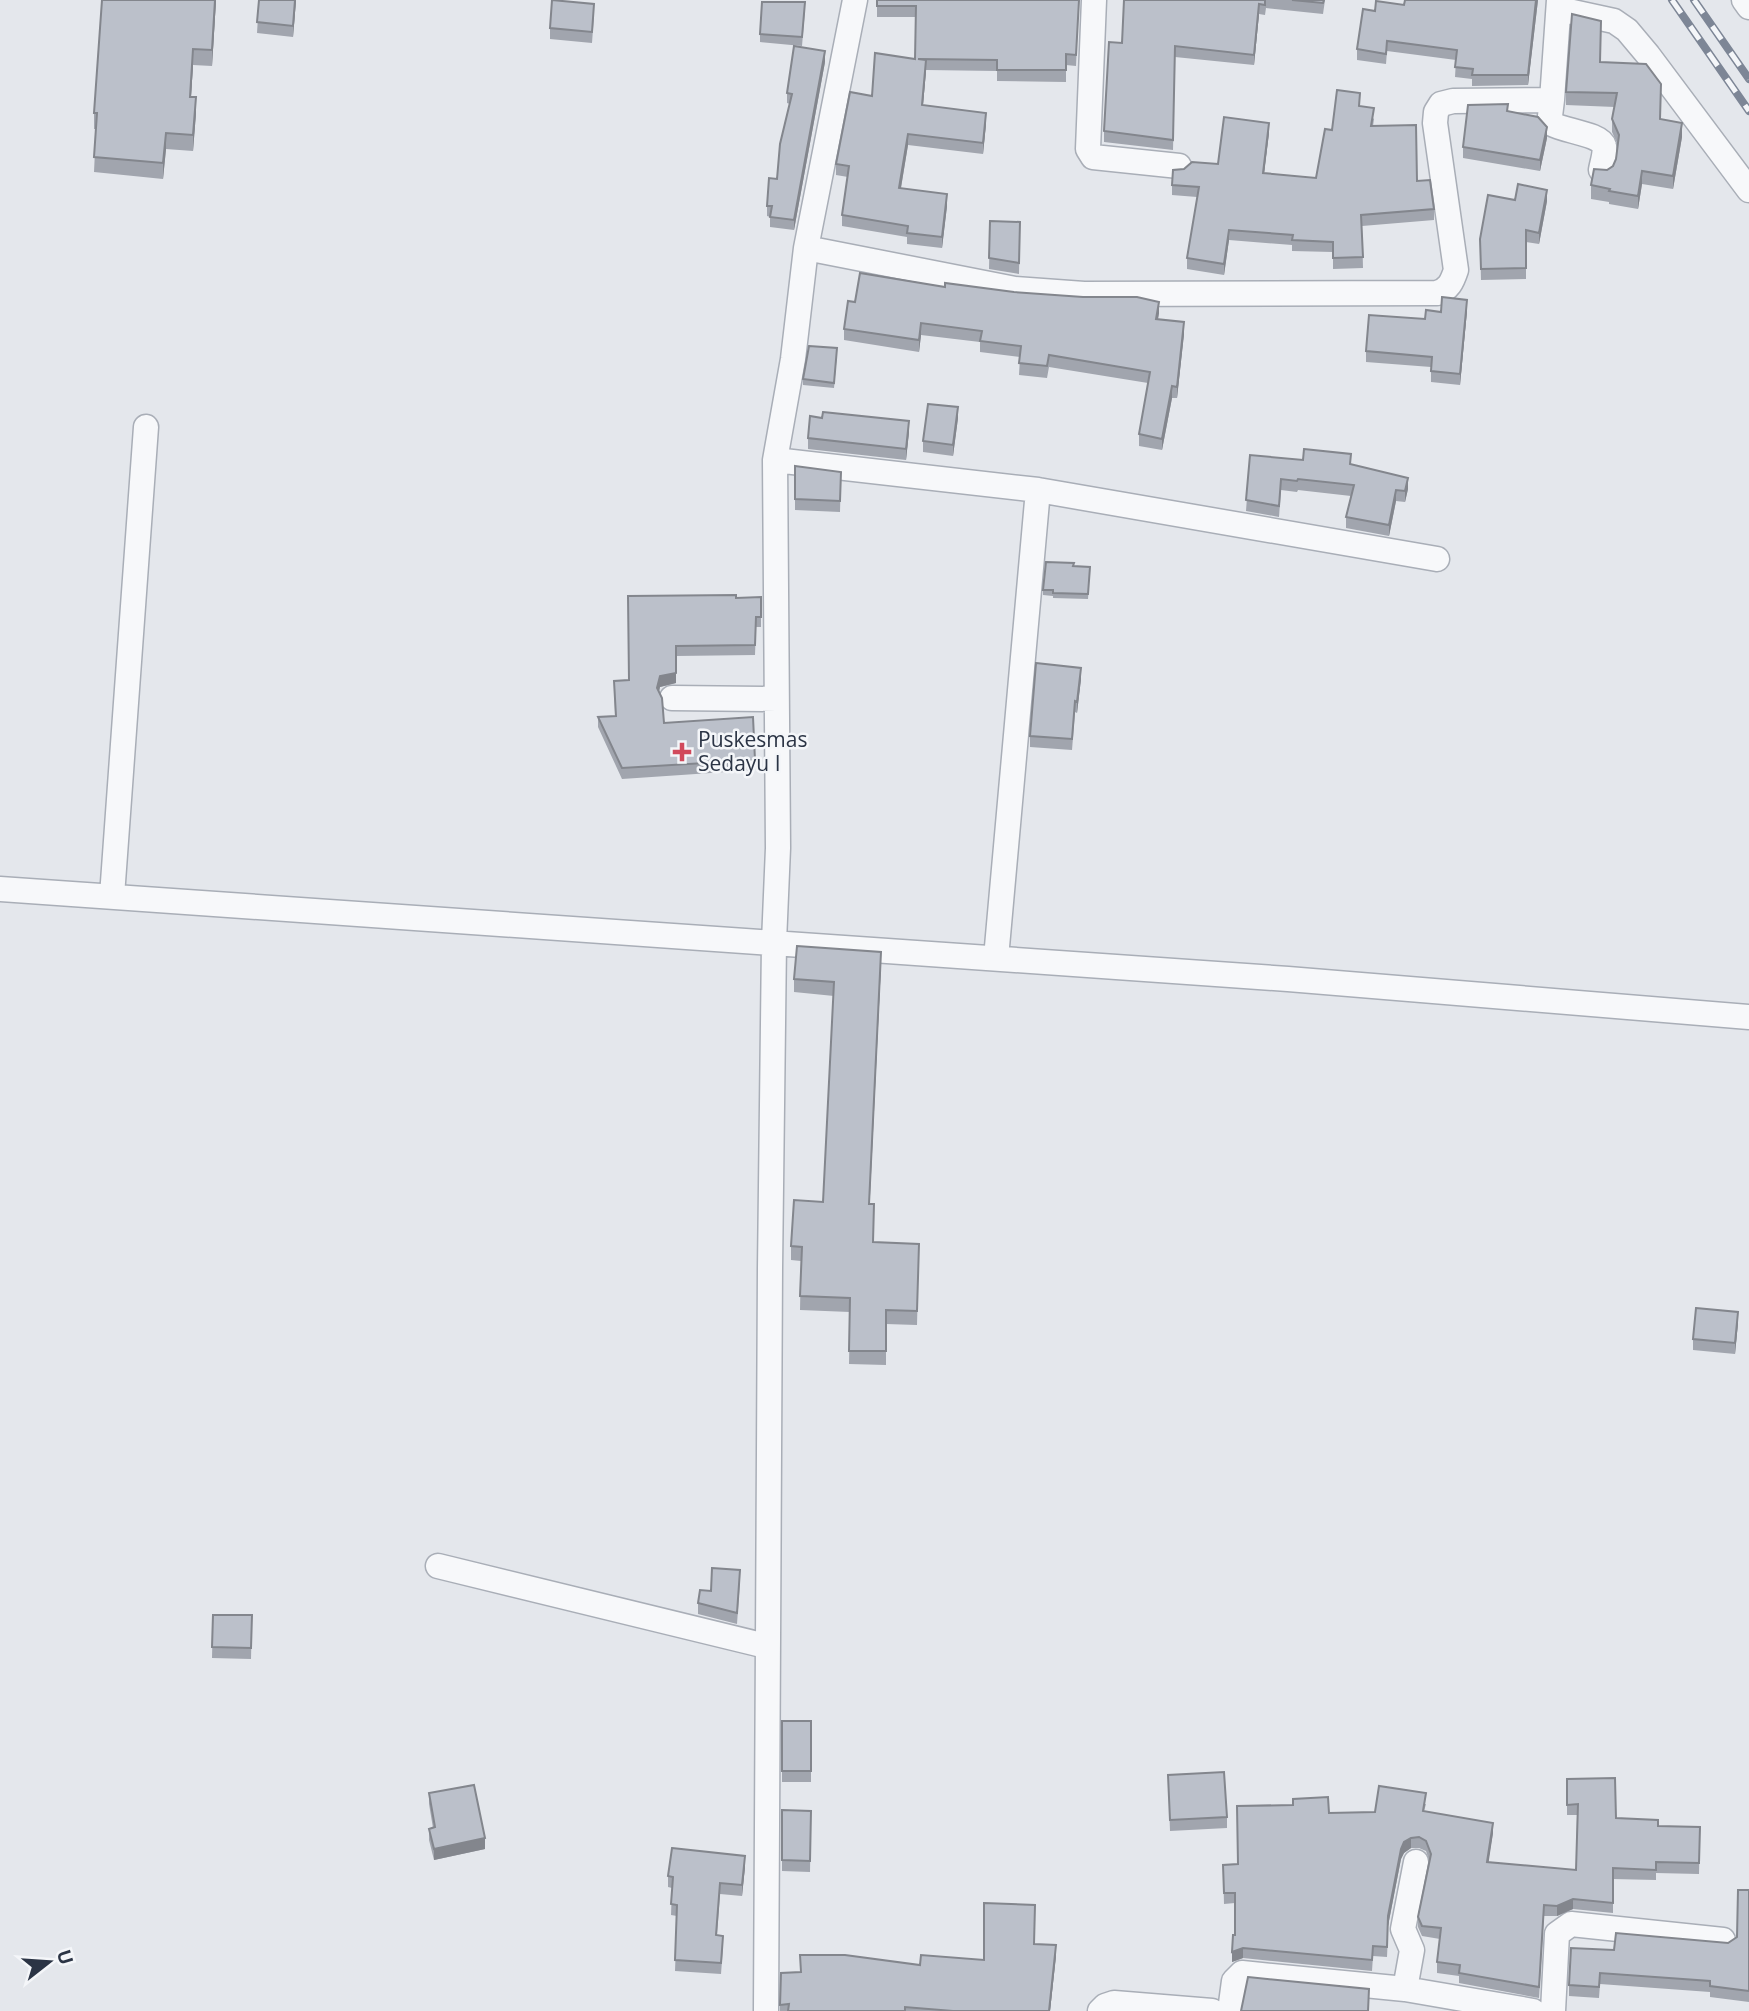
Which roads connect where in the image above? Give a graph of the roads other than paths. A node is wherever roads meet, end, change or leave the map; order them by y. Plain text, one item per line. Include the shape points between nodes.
1 (855, 0) edge
2 (1094, 0) edge
3 (1744, 0) edge
4 (1559, 5) edge
5 (1749, 7) edge
6 (1552, 100) junction
7 (1179, 166) edge
8 (1601, 170) edge
9 (1749, 190) edge
10 (806, 248) junction
11 (146, 427) dead end
12 (775, 460) junction
13 (1038, 490) junction
14 (1437, 559) dead end
15 (672, 698) dead end
16 (776, 699) junction
17 (0, 889) edge
18 (112, 897) junction
19 (774, 942) junction
20 (996, 958) junction
21 (1749, 1017) edge
22 (438, 1566) dead end
23 (766, 1646) junction
24 (1416, 1862) dead end
25 (1723, 1940) edge
26 (1405, 1989) junction
27 (766, 2011) edge
28 (1100, 2011) edge
29 (1212, 2011) edge
30 (1230, 2011) edge
31 (1533, 2011) edge
32 (1553, 2011) edge

1 - 10 street
2 - 7 street via 1088,149 1093,157
3 - 5 street
4 - 6 street
4 - 9 street via 1614,21 1627,30
6 - 8 street via 1552,124 1604,144
6 - 10 street via 1453,101 1441,104 1436,112 1456,270 1446,290 1437,293 1044,292
10 - 12 street
11 - 18 street
12 - 13 street
12 - 16 street
13 - 14 street
13 - 20 street
15 - 16 street
16 - 19 street
17 - 18 street
18 - 19 street
19 - 20 street
19 - 23 street
20 - 21 street
22 - 23 street
23 - 27 street
24 - 26 street via 1403,1929 1412,1950
25 - 32 street via 1571,1924 1557,1934
26 - 30 street via 1242,1973 1234,1981
26 - 31 street
28 - 29 street via 1114,2003

